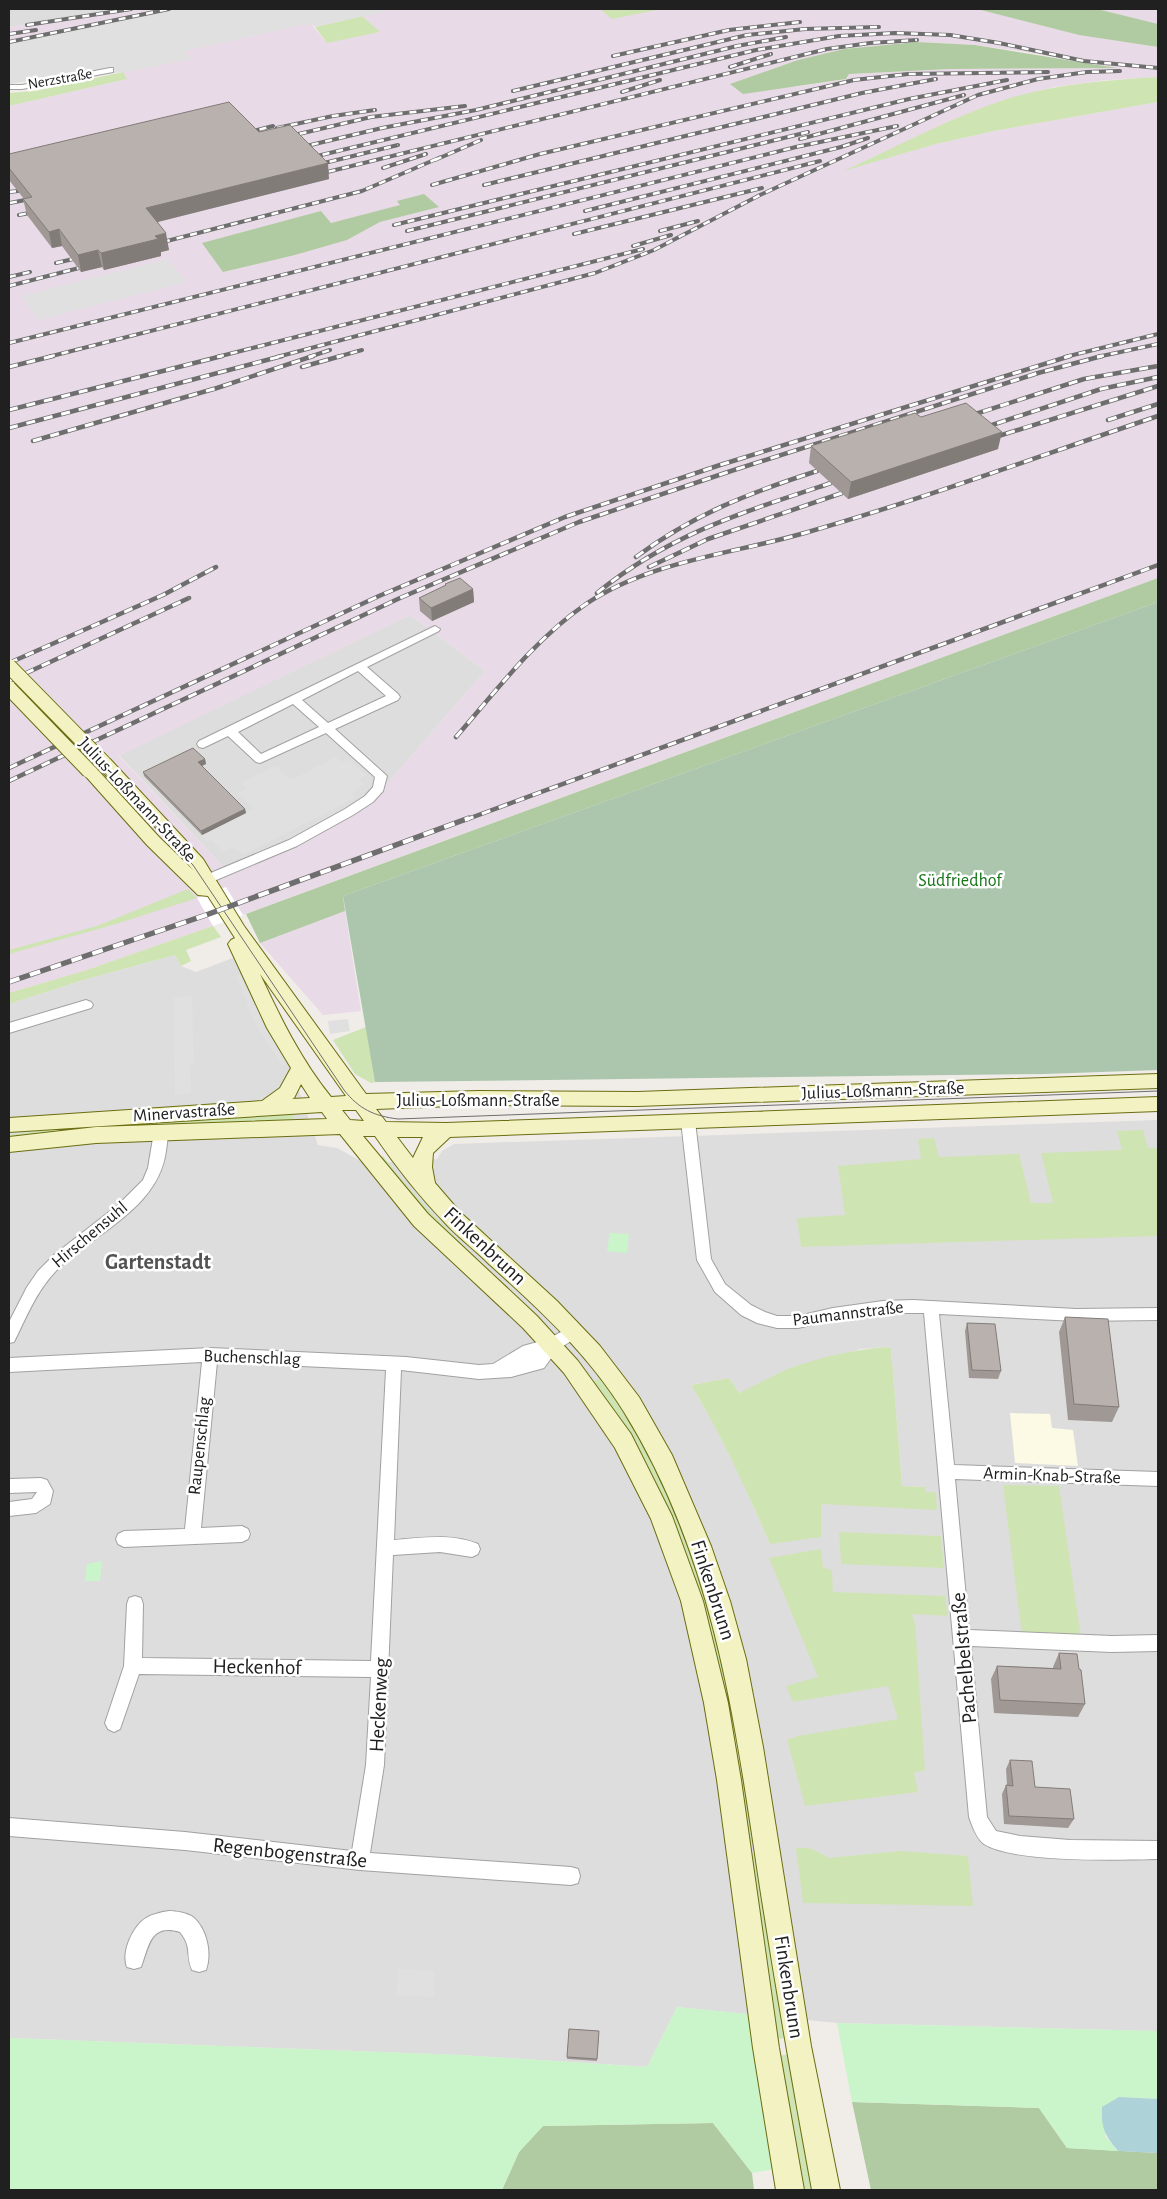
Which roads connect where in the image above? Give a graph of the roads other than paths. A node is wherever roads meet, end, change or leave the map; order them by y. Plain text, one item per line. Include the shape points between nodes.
1 (110, 70) dead end
2 (9, 87) edge
3 (435, 629) dead end
4 (9, 666) edge
5 (360, 667) junction
6 (9, 688) edge
7 (294, 699) junction
8 (327, 728) junction
9 (230, 732) junction
10 (203, 744) dead end
11 (203, 882) junction
12 (86, 1006) dead end
13 (9, 1028) edge
14 (300, 1068) junction
15 (1158, 1081) edge
16 (359, 1102) junction
17 (326, 1104) junction
18 (1158, 1104) edge
19 (266, 1108) junction
20 (688, 1121) junction
21 (9, 1125) edge
22 (346, 1127) junction
23 (379, 1130) junction
24 (446, 1130) junction
25 (161, 1132) junction
26 (9, 1145) edge
27 (427, 1189) junction
28 (931, 1306) junction
29 (1158, 1314) edge
30 (574, 1331) junction
31 (9, 1336) edge
32 (552, 1345) junction
33 (210, 1355) junction
34 (394, 1364) junction
35 (9, 1365) edge
36 (947, 1472) junction
37 (1158, 1479) edge
38 (9, 1486) edge
39 (9, 1509) edge
40 (242, 1534) dead end
41 (192, 1536) junction
42 (124, 1539) dead end
43 (386, 1548) junction
44 (472, 1549) dead end
45 (135, 1604) dead end
46 (962, 1638) junction
47 (1158, 1643) edge
48 (133, 1666) junction
49 (380, 1669) junction
50 (114, 1723) dead end
51 (9, 1827) edge
52 (1158, 1850) edge
53 (360, 1861) junction
54 (570, 1876) dead end
55 (134, 1960) dead end
56 (199, 1963) dead end
57 (790, 2190) edge
58 (826, 2190) edge

1 - 2 street, Nerzstraße
3 - 5 street
4 - 11 main road, Julius-Loßmann-Straße, bridge via 185,849
5 - 7 street
5 - 8 street via 394,697
6 - 11 main road, Julius-Loßmann-Straße, bridge via 153,841
7 - 8 street
7 - 9 street
8 - 9 street via 260,759
8 - 11 street via 381,776 379,788 355,808 293,843
9 - 10 street
11 - 14 main road, Julius-Loßmann-Straße via 235,940 276,1028
11 - 16 main road, Julius-Loßmann-Straße
12 - 13 street
14 - 17 main road, Julius-Loßmann-Straße
14 - 19 main road via 287,1093
15 - 16 main road, Julius-Loßmann-Straße via 612,1100 479,1098
16 - 17 main road, Minervastraße
16 - 23 main road, Finkenbrunn
17 - 19 main road, Minervastraße
17 - 22 main road, Finkenbrunn
18 - 20 main road, Julius-Loßmann-Straße
19 - 21 main road, Minervastraße
20 - 24 main road, Julius-Loßmann-Straße
20 - 28 street, Paumannstraße via 704,1260 720,1288 733,1301 746,1310 777,1322 798,1322 883,1307
22 - 23 main road, Julius-Loßmann-Straße
22 - 25 main road, Minervastraße
22 - 32 main road, Finkenbrunn via 421,1220
23 - 24 main road, Julius-Loßmann-Straße
23 - 27 main road, Finkenbrunn
24 - 27 main road via 428,1143 421,1157
25 - 26 main road, Minervastraße
25 - 31 street, Hirschensuhl via 154,1174 143,1190 50,1268 31,1292
27 - 30 main road, Finkenbrunn via 453,1218
28 - 29 street, Paumannstraße via 1076,1315
28 - 36 street, Pachelbelstraße
30 - 32 street, Buchenschlag
30 - 58 main road, Finkenbrunn via 614,1379 664,1462 700,1546 728,1631 751,1747 798,2046
32 - 34 street, Buchenschlag via 538,1363 518,1369 479,1372
32 - 57 main road, Finkenbrunn via 593,1396 632,1458 661,1516 692,1601 722,1735 766,2048
33 - 34 street, Buchenschlag
33 - 35 street, Buchenschlag
33 - 41 street, Raupenschlag
34 - 43 street, Heckenweg
36 - 37 street, Armin-Knab-Straße
36 - 46 street, Pachelbelstraße
38 - 39 street via 41,1485 45,1491 44,1500 36,1506
40 - 41 street
41 - 42 street
43 - 44 street via 440,1544
43 - 49 street, Heckenweg
45 - 48 street
46 - 47 street
46 - 52 street, Pachelbelstraße via 978,1817 990,1837 1004,1844
48 - 49 street, Heckenhof
48 - 50 street
49 - 53 street, Heckenweg via 375,1766
51 - 53 street, Regenbogenstraße via 185,1841
53 - 54 street, Regenbogenstraße
55 - 56 street via 137,1943 148,1928 166,1920 186,1924 198,1940

